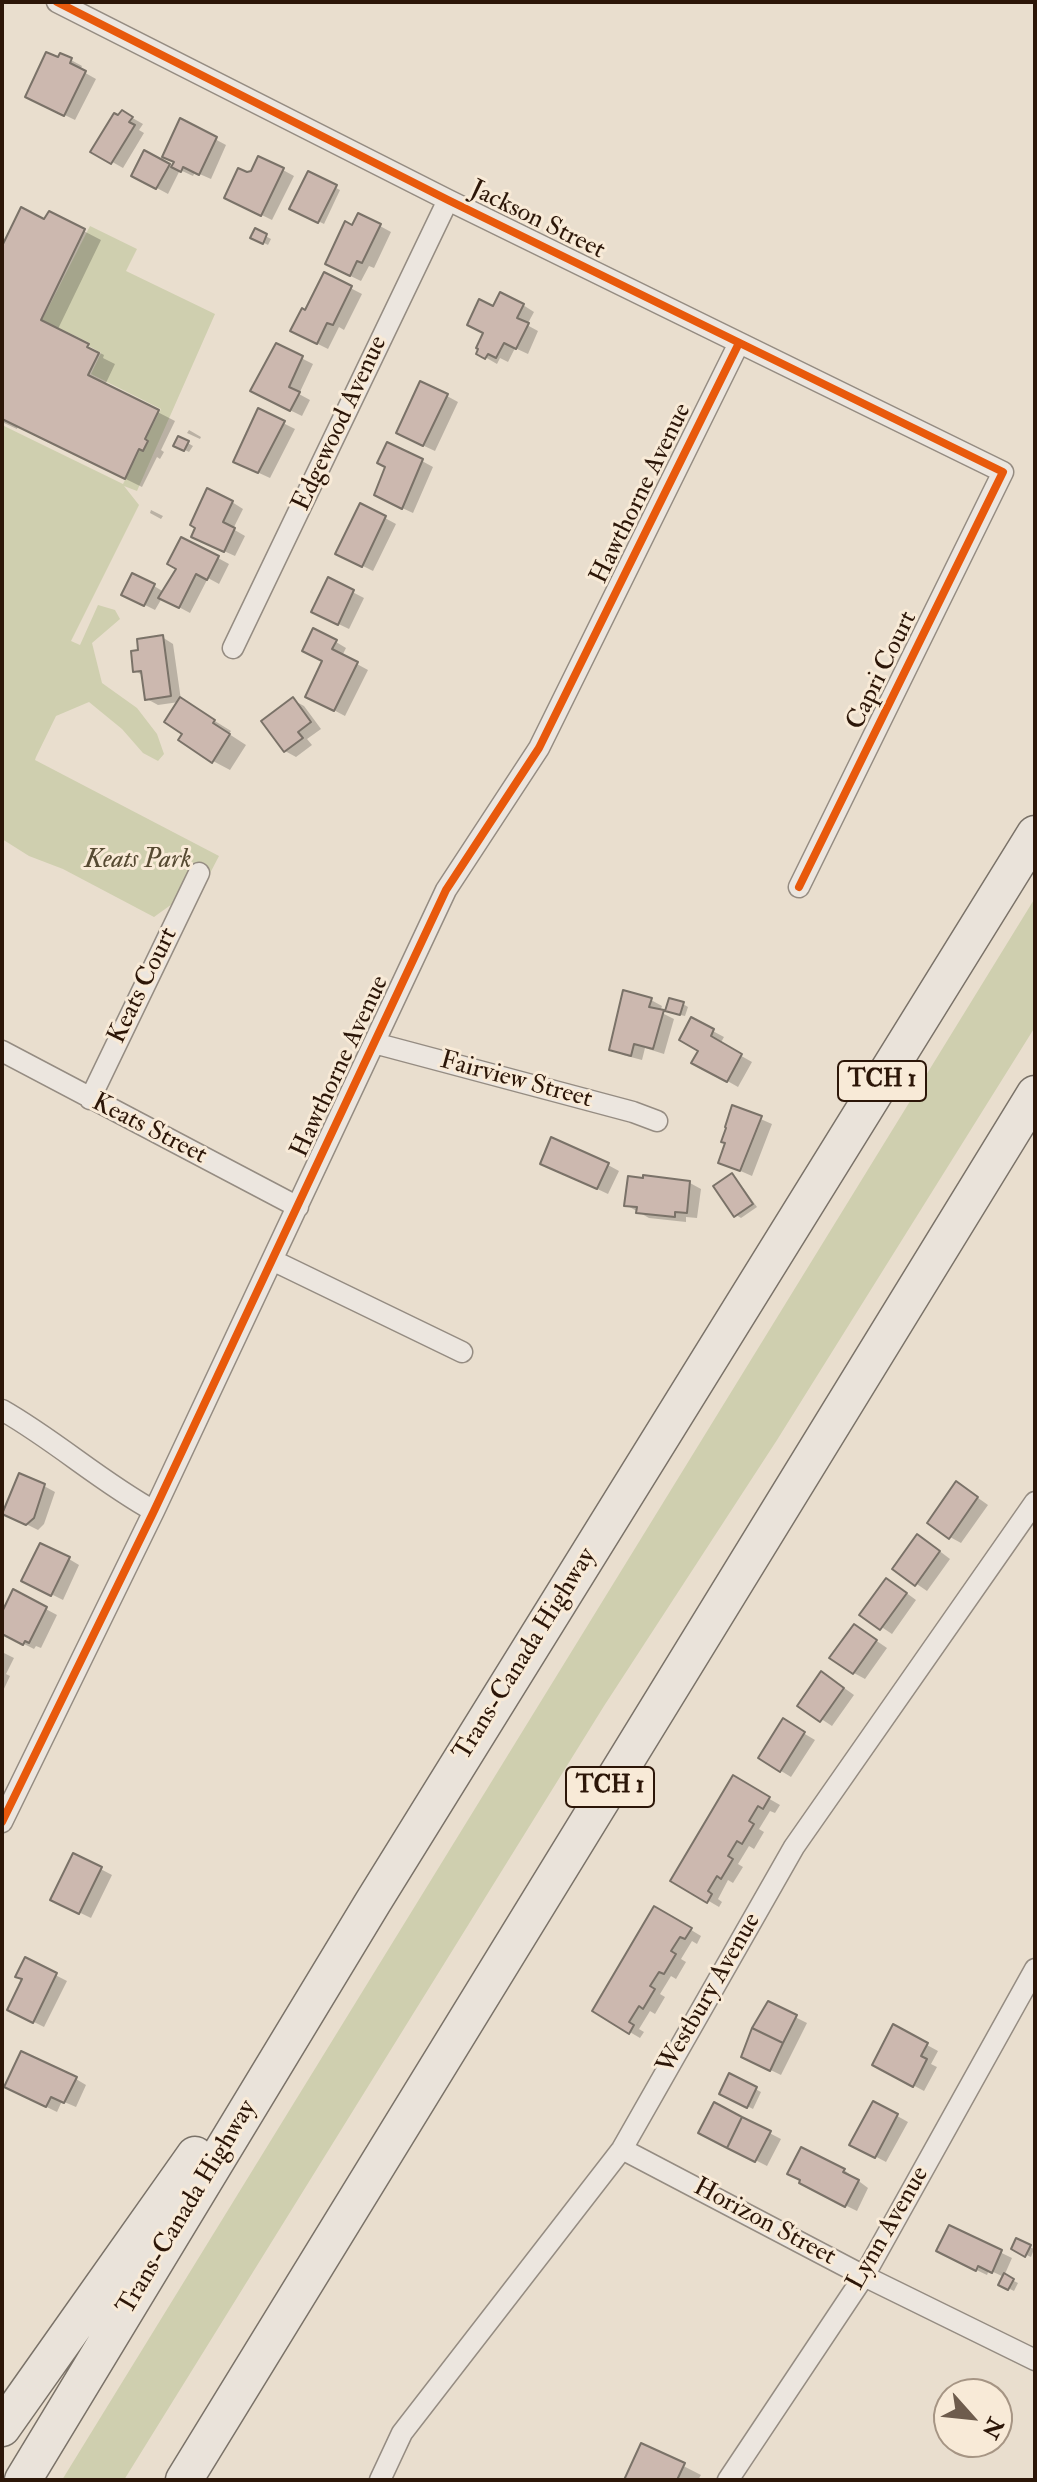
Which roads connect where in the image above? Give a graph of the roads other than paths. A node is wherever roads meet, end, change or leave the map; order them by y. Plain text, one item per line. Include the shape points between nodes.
1 (57, 2) edge
2 (448, 200) junction
3 (739, 343) junction
4 (1003, 472) joint
5 (233, 648) dead end
6 (1035, 834) edge
7 (199, 873) dead end
8 (799, 887) dead end
9 (374, 1043) junction
10 (2, 1051) edge
11 (1035, 1094) edge
12 (90, 1099) junction
13 (657, 1121) dead end
14 (298, 1207) junction
15 (272, 1260) junction
16 (462, 1352) dead end
17 (2, 1410) edge
18 (1035, 1502) edge
19 (154, 1511) junction
20 (2, 1822) edge
21 (373, 1902) junction
22 (1035, 1969) edge
23 (622, 2149) junction
24 (864, 2276) junction
25 (1035, 2360) edge
26 (2, 2428) edge
27 (23, 2480) edge
28 (184, 2480) edge
29 (380, 2480) edge
30 (728, 2480) edge

1 - 2 street, Jackson Street
2 - 3 street, Jackson Street
2 - 5 street, Edgewood Avenue
3 - 4 street, Jackson Street
3 - 9 street, Hawthorne Avenue via 539,748 446,890
4 - 8 street, Capri Court
6 - 21 highway, Trans-Canada Highway / TCH 1
7 - 12 street, Keats Court
9 - 13 street, Fairview Street
9 - 14 street, Hawthorne Avenue
10 - 12 street, Keats Street
11 - 28 highway, TCH 1
12 - 14 street, Keats Street
14 - 15 street, Hawthorne Avenue
15 - 16 street
15 - 19 street, Hawthorne Avenue
17 - 19 street
18 - 23 street, Westbury Avenue via 794,1847
19 - 20 street, Hawthorne Avenue
21 - 26 highway
21 - 27 highway, Trans-Canada Highway / TCH 1
22 - 24 street, Lynn Avenue
23 - 24 street, Horizon Street
23 - 29 street, Westbury Avenue via 402,2433
24 - 25 street, Horizon Street
24 - 30 street, Lynn Avenue

